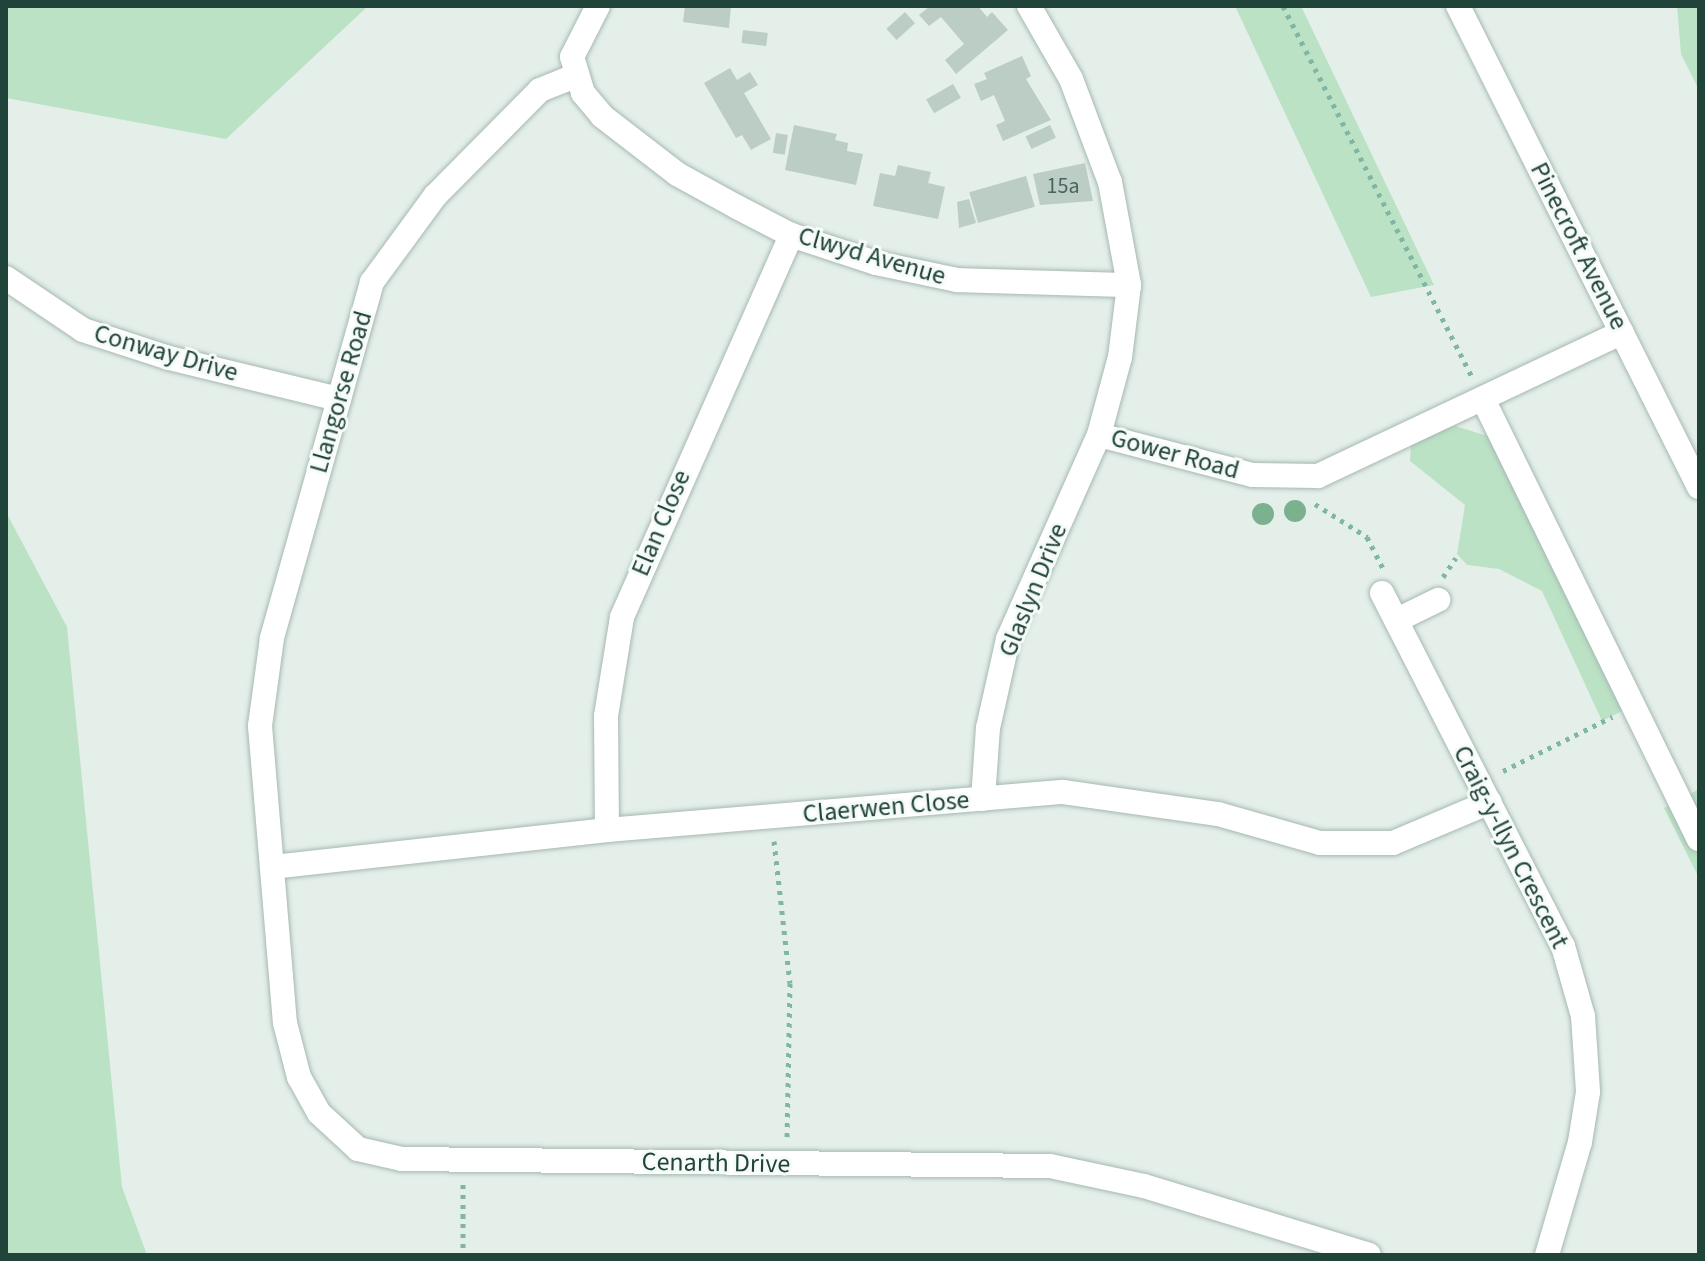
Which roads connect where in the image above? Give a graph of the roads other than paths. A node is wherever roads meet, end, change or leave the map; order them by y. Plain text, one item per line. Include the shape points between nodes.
1 (598, 6) edge
2 (1029, 6) edge
3 (1458, 6) edge
4 (575, 76) junction
5 (791, 235) junction
6 (6, 278) edge
7 (1129, 285) junction
8 (1622, 332) junction
9 (339, 399) junction
10 (1483, 399) junction
11 (1099, 435) junction
12 (1699, 487) edge
13 (1382, 593) road end
14 (1438, 600) dead end
15 (1397, 620) junction
16 (1484, 792) junction
17 (983, 799) junction
18 (607, 830) junction
19 (1699, 839) edge
20 (272, 867) junction
21 (1369, 1255) edge
22 (1547, 1255) edge

1 - 4 street via 572,57
2 - 7 street, Gower Road via 1071,79 1110,182
3 - 8 street, Pinecroft Avenue
4 - 5 street, Clwyd Avenue via 602,116 677,174
4 - 9 street, Llangorse Road via 540,90 435,196 372,282
5 - 7 street, Clwyd Avenue via 876,263 957,280 1012,286
5 - 18 street, Elan Close via 622,617 606,716
6 - 9 street, Conway Drive via 83,330 169,358
7 - 11 street, Gower Road via 1120,357
8 - 10 street, Gower Road
8 - 12 street, Pinecroft Avenue
9 - 20 street, Llangorse Road via 272,638 260,726
10 - 11 street, Gower Road via 1318,476 1253,475
10 - 19 street
11 - 17 street, Glaslyn Drive via 1008,639 988,728
13 - 15 street, Craig-y-llyn Crescent
14 - 15 street
15 - 16 street, Craig-y-llyn Crescent
16 - 17 street, Claerwen Close via 1393,843 1320,843 1218,814 1078,794
16 - 22 street, Craig-y-llyn Crescent via 1563,946 1583,1016 1588,1092 1580,1142
17 - 18 street, Claerwen Close
18 - 20 street, Claerwen Close
20 - 21 street, Cenarth Drive via 285,1023 299,1077 319,1113 358,1149 402,1159 1050,1166 1144,1186

